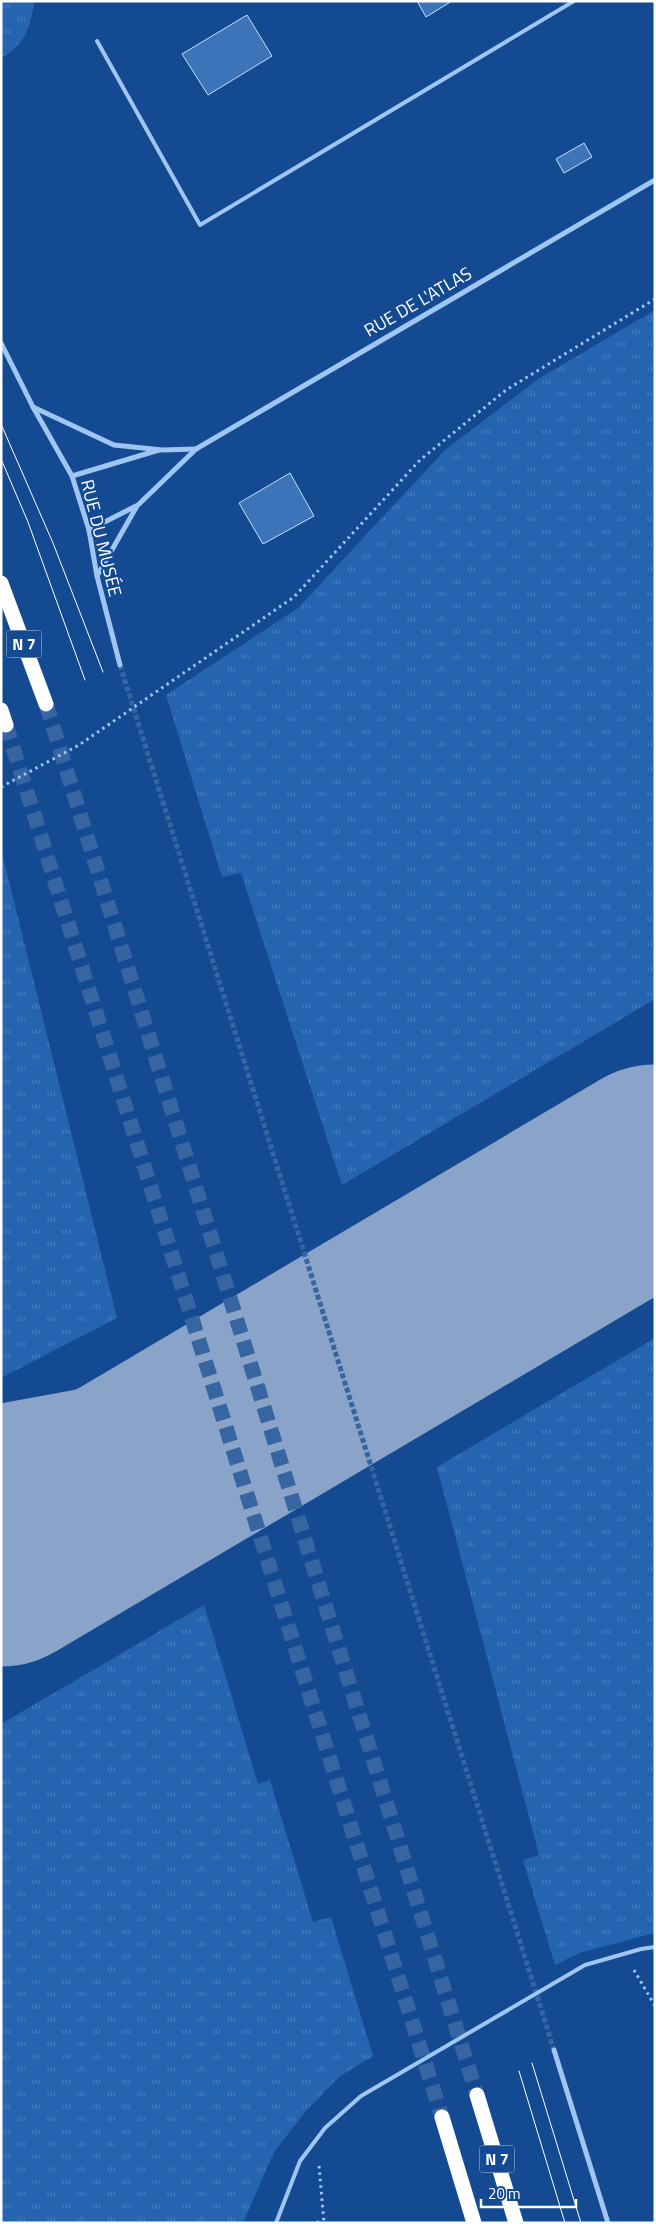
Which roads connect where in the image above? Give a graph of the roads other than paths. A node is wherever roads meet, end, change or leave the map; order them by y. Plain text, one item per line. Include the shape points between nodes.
1 (574, 1) edge
2 (97, 41) dead end
3 (654, 180) edge
4 (1, 343) edge
5 (33, 407) junction
6 (196, 449) junction
7 (162, 450) junction
8 (72, 476) junction
9 (137, 506) junction
10 (89, 530) junction
11 (97, 576) junction
12 (1, 583) edge
13 (120, 665) tunnel mouth
14 (46, 704) tunnel mouth
15 (655, 1947) edge
16 (554, 2050) tunnel mouth
17 (477, 2095) tunnel mouth
18 (442, 2117) tunnel mouth
19 (276, 2223) edge
20 (474, 2223) edge
21 (516, 2223) edge
22 (608, 2223) edge

1 - 2 lane via 200,225
3 - 6 street, RUE DE L'ATLAS
4 - 5 street, RUE DU MUSÉE
5 - 7 street, RUE DE L'ATLAS via 114,445
5 - 8 street, RUE DU MUSÉE
6 - 7 street, RUE DE L'ATLAS
6 - 9 street, RUE DE L'ATLAS
7 - 8 street, RUE DE L'ATLAS
8 - 10 street, RUE DU MUSÉE
9 - 10 street, RUE DE L'ATLAS
9 - 11 street, RUE DE L'ATLAS
10 - 11 street, RUE DU MUSÉE
11 - 13 street, RUE DU MUSÉE
12 - 14 highway, N 7
15 - 19 lane via 585,1966 361,2096 326,2128 300,2161
16 - 22 street
17 - 21 highway, N 7
18 - 20 highway, N 7

